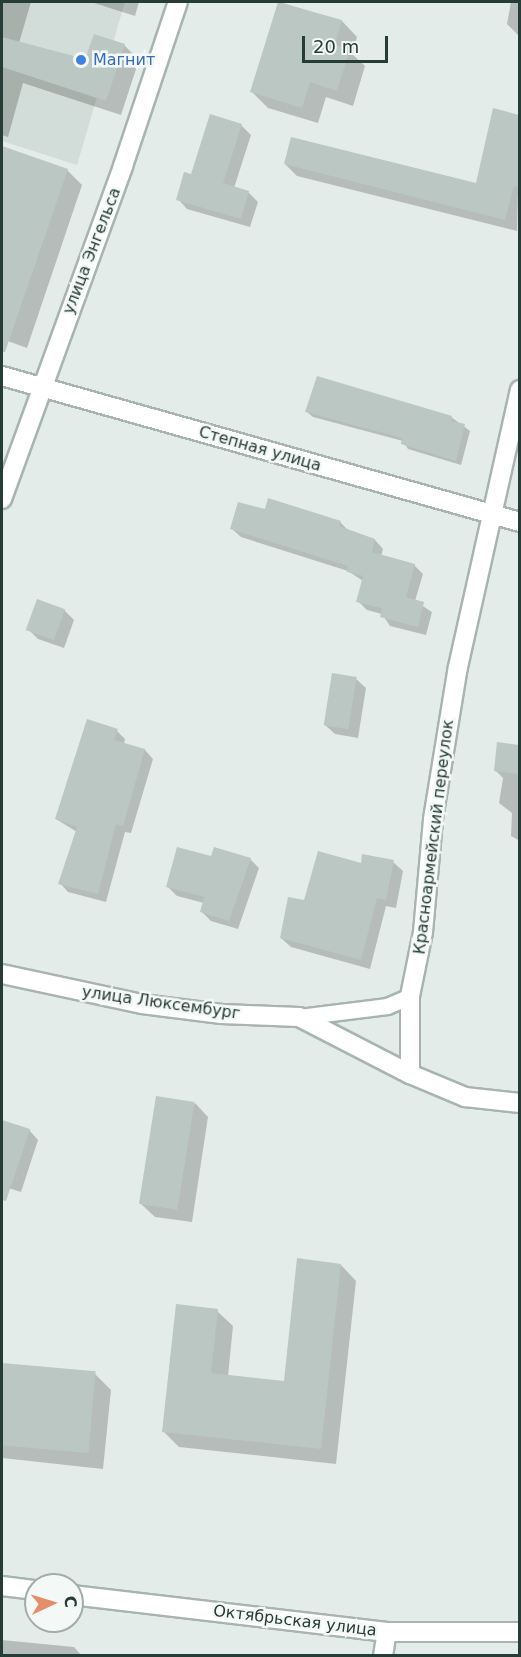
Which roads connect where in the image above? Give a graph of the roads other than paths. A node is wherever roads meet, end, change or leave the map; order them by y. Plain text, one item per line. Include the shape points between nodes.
1 (178, 2) edge
2 (2, 376) edge
3 (40, 387) junction
4 (519, 390) edge
5 (2, 499) edge
6 (493, 514) junction
7 (519, 522) edge
8 (2, 974) edge
9 (410, 996) junction
10 (299, 1017) junction
11 (410, 1074) junction
12 (519, 1103) edge
13 (2, 1586) edge
14 (24, 1589) edge
15 (84, 1596) edge
16 (387, 1632) junction
17 (519, 1632) edge
18 (383, 1656) edge

1 - 3 street, улица Энгельса via 123,166
2 - 3 street, Степная улица
3 - 5 street, улица Энгельса
3 - 6 street, Степная улица
4 - 6 street, Красноармейский переулок
6 - 7 street, Степная улица
6 - 9 street, Красноармейский переулок via 448,726 433,819 423,932
8 - 10 street, улица Люксембург via 142,1004 221,1014
9 - 10 lane via 387,1006
9 - 11 street, Красноармейский переулок
10 - 11 street, улица Люксембург
11 - 12 street, улица Люксембург via 465,1097
13 - 14 street
15 - 16 street, Октябрьская улица
16 - 17 street, Октябрьская улица
16 - 18 street

